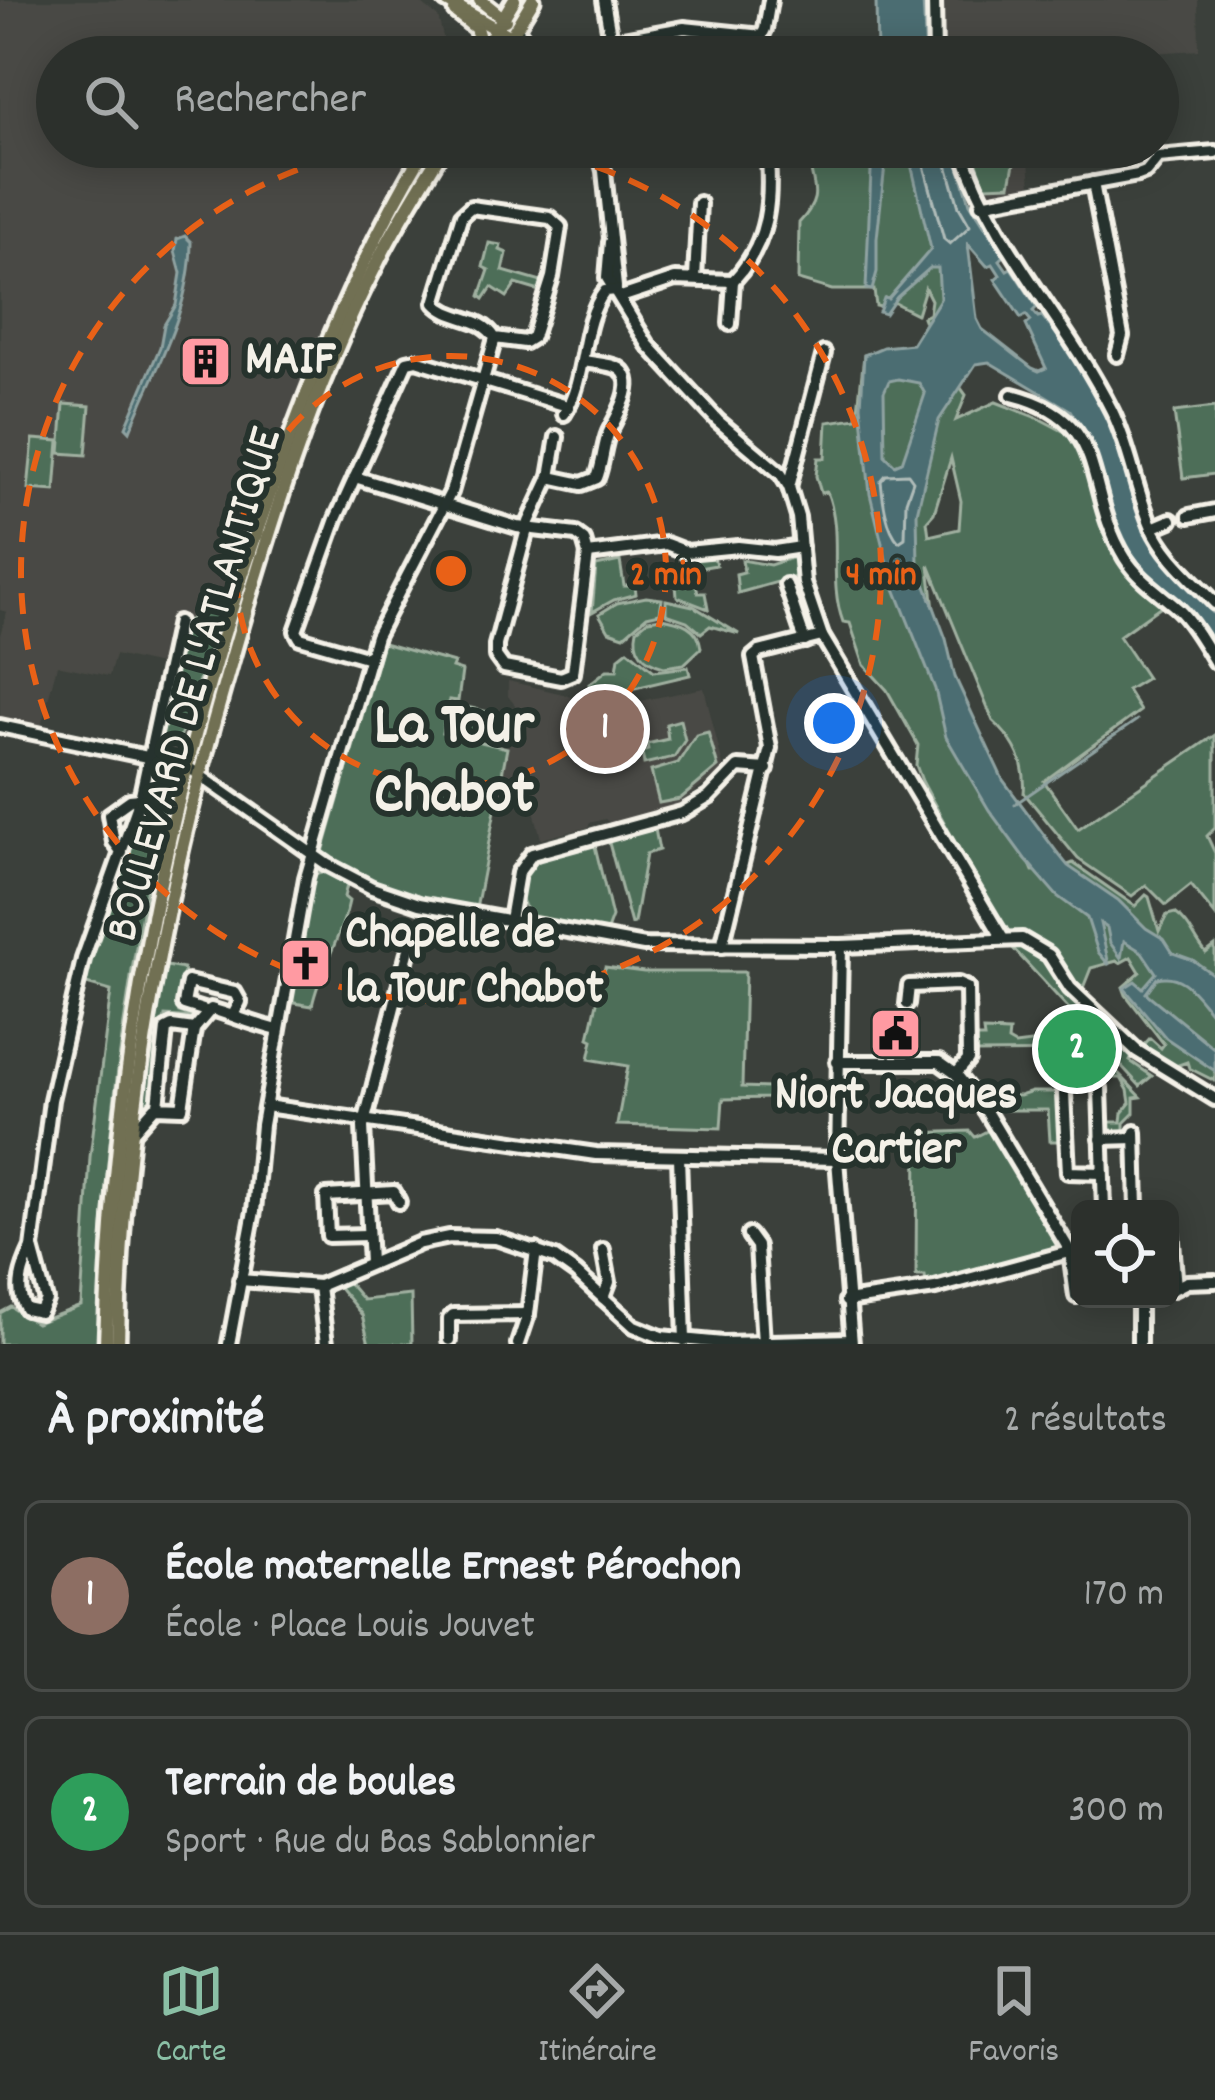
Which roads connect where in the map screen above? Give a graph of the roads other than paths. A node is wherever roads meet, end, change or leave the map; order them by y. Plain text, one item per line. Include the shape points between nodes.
1 (444, 0) edge
2 (481, 0) edge
3 (494, 0) edge
4 (514, 0) edge
5 (532, 0) edge
6 (604, 0) edge
7 (770, 0) edge
8 (934, 0) edge
9 (500, 23) junction
10 (513, 33) junction
11 (477, 36) edge
12 (492, 36) edge
13 (512, 36) edge
14 (515, 36) edge
15 (610, 36) edge
16 (639, 36) edge
17 (762, 36) joint
18 (935, 36) edge
19 (1215, 152) edge
20 (1179, 155) edge
21 (415, 168) edge
22 (432, 168) edge
23 (603, 168) edge
24 (767, 168) edge
25 (968, 168) edge
26 (1149, 168) edge
27 (1093, 183) junction
28 (699, 202) dead end
29 (981, 204) junction
30 (695, 278) junction
31 (734, 281) junction
32 (618, 294) junction
33 (730, 324) dead end
34 (495, 338) junction
35 (824, 352) dead end
36 (1118, 355) dead end
37 (582, 363) junction
38 (483, 380) junction
39 (1012, 395) dead end
40 (564, 409) junction
41 (557, 437) junction
42 (550, 476) junction
43 (355, 477) junction
44 (789, 487) junction
45 (544, 491) junction
46 (444, 504) junction
47 (1215, 512) edge
48 (1189, 516) dead end
49 (1171, 520) dead end
50 (529, 528) junction
51 (1152, 528) junction
52 (801, 547) junction
53 (588, 554) junction
54 (786, 585) dead end
55 (1215, 603) edge
56 (178, 622) dead end
57 (822, 636) junction
58 (806, 641) junction
59 (369, 658) junction
60 (1215, 662) edge
61 (0, 726) edge
62 (151, 755) junction
63 (185, 765) junction
64 (767, 769) junction
65 (200, 772) junction
66 (227, 792) junction
67 (140, 799) junction
68 (191, 806) junction
69 (122, 853) junction
70 (313, 855) junction
71 (511, 920) junction
72 (1002, 937) junction
73 (410, 945) dead end
74 (722, 946) junction
75 (841, 946) junction
76 (217, 990) junction
77 (907, 1004) dead end
78 (209, 1010) junction
79 (233, 1015) junction
80 (194, 1030) junction
81 (278, 1030) junction
82 (837, 1063) junction
83 (956, 1074) junction
84 (1100, 1088) dead end
85 (1064, 1094) dead end
86 (1215, 1099) edge
87 (158, 1106) junction
88 (266, 1106) junction
89 (363, 1122) junction
90 (131, 1134) junction
91 (1101, 1139) junction
92 (679, 1156) junction
93 (837, 1159) junction
94 (1102, 1172) junction
95 (365, 1193) junction
96 (1104, 1200) edge
97 (1137, 1200) edge
98 (399, 1202) dead end
99 (367, 1235) junction
100 (749, 1235) dead end
101 (1071, 1244) edge
102 (32, 1248) junction
103 (536, 1250) junction
104 (602, 1250) dead end
105 (1071, 1251) edge
106 (370, 1263) junction
107 (240, 1280) junction
108 (1215, 1282) edge
109 (1179, 1285) edge
110 (320, 1286) junction
111 (604, 1298) junction
112 (846, 1301) junction
113 (1139, 1308) edge
114 (528, 1314) junction
115 (449, 1340) dead end
116 (685, 1341) junction
117 (852, 1342) edge
118 (763, 1343) edge
119 (106, 1344) edge
120 (118, 1344) edge
121 (229, 1344) edge
122 (326, 1344) edge
123 (518, 1344) edge
124 (1138, 1344) edge

1 - 9 main road
1 - 11 main road
2 - 3 main road
2 - 9 main road
4 - 9 main road
5 - 10 main road
6 - 15 street
7 - 17 street
8 - 18 street
9 - 10 main road
9 - 12 main road
10 - 13 main road
10 - 14 street
16 - 17 street via 685,28
19 - 20 street
21 - 63 main road, BOULEVARD DE L'ATLANTIQUE via 348,293 300,410
22 - 65 main road, BOULEVARD DE L'ATLANTIQUE via 326,374
23 - 32 street
24 - 31 street via 766,226
25 - 29 street
26 - 27 street
27 - 29 street
27 - 36 street via 1122,336
28 - 30 street
29 - 51 street via 1112,411
30 - 31 street
30 - 32 street
31 - 33 street
32 - 37 street via 602,295 592,313
32 - 44 street via 648,345
34 - 34 street via 486,325 434,303 471,207 550,218 560,227 536,332 525,342
34 - 38 street
35 - 44 street
37 - 40 street
37 - 42 street via 624,373 621,410 597,478 582,484
38 - 40 street
38 - 43 street via 409,360
38 - 46 street
39 - 60 street via 1061,413 1078,431 1123,555 1179,609
40 - 41 street
41 - 42 street
41 - 45 street
42 - 45 street
43 - 46 street
43 - 59 street via 296,631
44 - 52 street
45 - 50 street
46 - 50 street
46 - 59 street
47 - 48 street
49 - 51 street
50 - 53 street via 576,534
50 - 53 street via 496,656 508,669 571,675
51 - 55 street
52 - 53 street via 685,552 666,544
52 - 57 street
54 - 58 street
56 - 62 street
57 - 58 street
57 - 72 street
58 - 64 street via 759,652 753,663 770,733
59 - 70 street
61 - 62 street
62 - 63 street
62 - 67 street
63 - 65 street
63 - 119 main road, BOULEVARD DE L'ATLANTIQUE via 131,1031
64 - 71 street via 734,768 709,797 669,818 539,850 518,873
64 - 74 street
65 - 66 street
65 - 68 main road, BOULEVARD DE L'ATLANTIQUE
66 - 68 street via 210,792
66 - 70 street
67 - 69 street
67 - 69 street via 109,815
68 - 90 main road, BOULEVARD DE L'ATLANTIQUE via 152,981
69 - 102 street via 65,1029
70 - 71 street via 396,896
70 - 81 street
71 - 74 street via 622,943
72 - 75 street
72 - 86 street via 1043,950 1127,1042
73 - 89 street
74 - 75 street
75 - 82 street
76 - 78 street
76 - 78 street via 193,980 186,985 184,1004
76 - 79 street via 238,994
77 - 83 street via 911,985 967,988 968,1060
78 - 79 street
78 - 80 street
79 - 81 street
80 - 87 street via 182,1108
80 - 87 street via 166,1029
81 - 88 street
82 - 83 street via 939,1063
82 - 93 street
83 - 101 street
84 - 91 street
85 - 94 street via 1068,1172
87 - 90 street
88 - 89 street
88 - 107 street
89 - 92 street via 596,1154
89 - 95 street
90 - 120 main road, BOULEVARD DE L'ATLANTIQUE
91 - 94 street
91 - 97 street via 1135,1135
92 - 93 street
92 - 116 street
93 - 112 street
94 - 96 street
95 - 98 street via 394,1192
95 - 99 street
95 - 99 street via 326,1196 326,1231
99 - 106 street
100 - 118 street via 757,1246
102 - 102 street via 46,1300 40,1312 20,1298
103 - 106 street via 496,1238 448,1237
103 - 111 street
103 - 114 street
104 - 111 street
105 - 112 street via 935,1288
106 - 110 street
107 - 110 street
107 - 121 street
108 - 109 street
110 - 122 street
111 - 116 street via 634,1326
112 - 117 street
113 - 124 street
114 - 115 street via 453,1315
114 - 123 street
116 - 118 street
117 - 118 street

